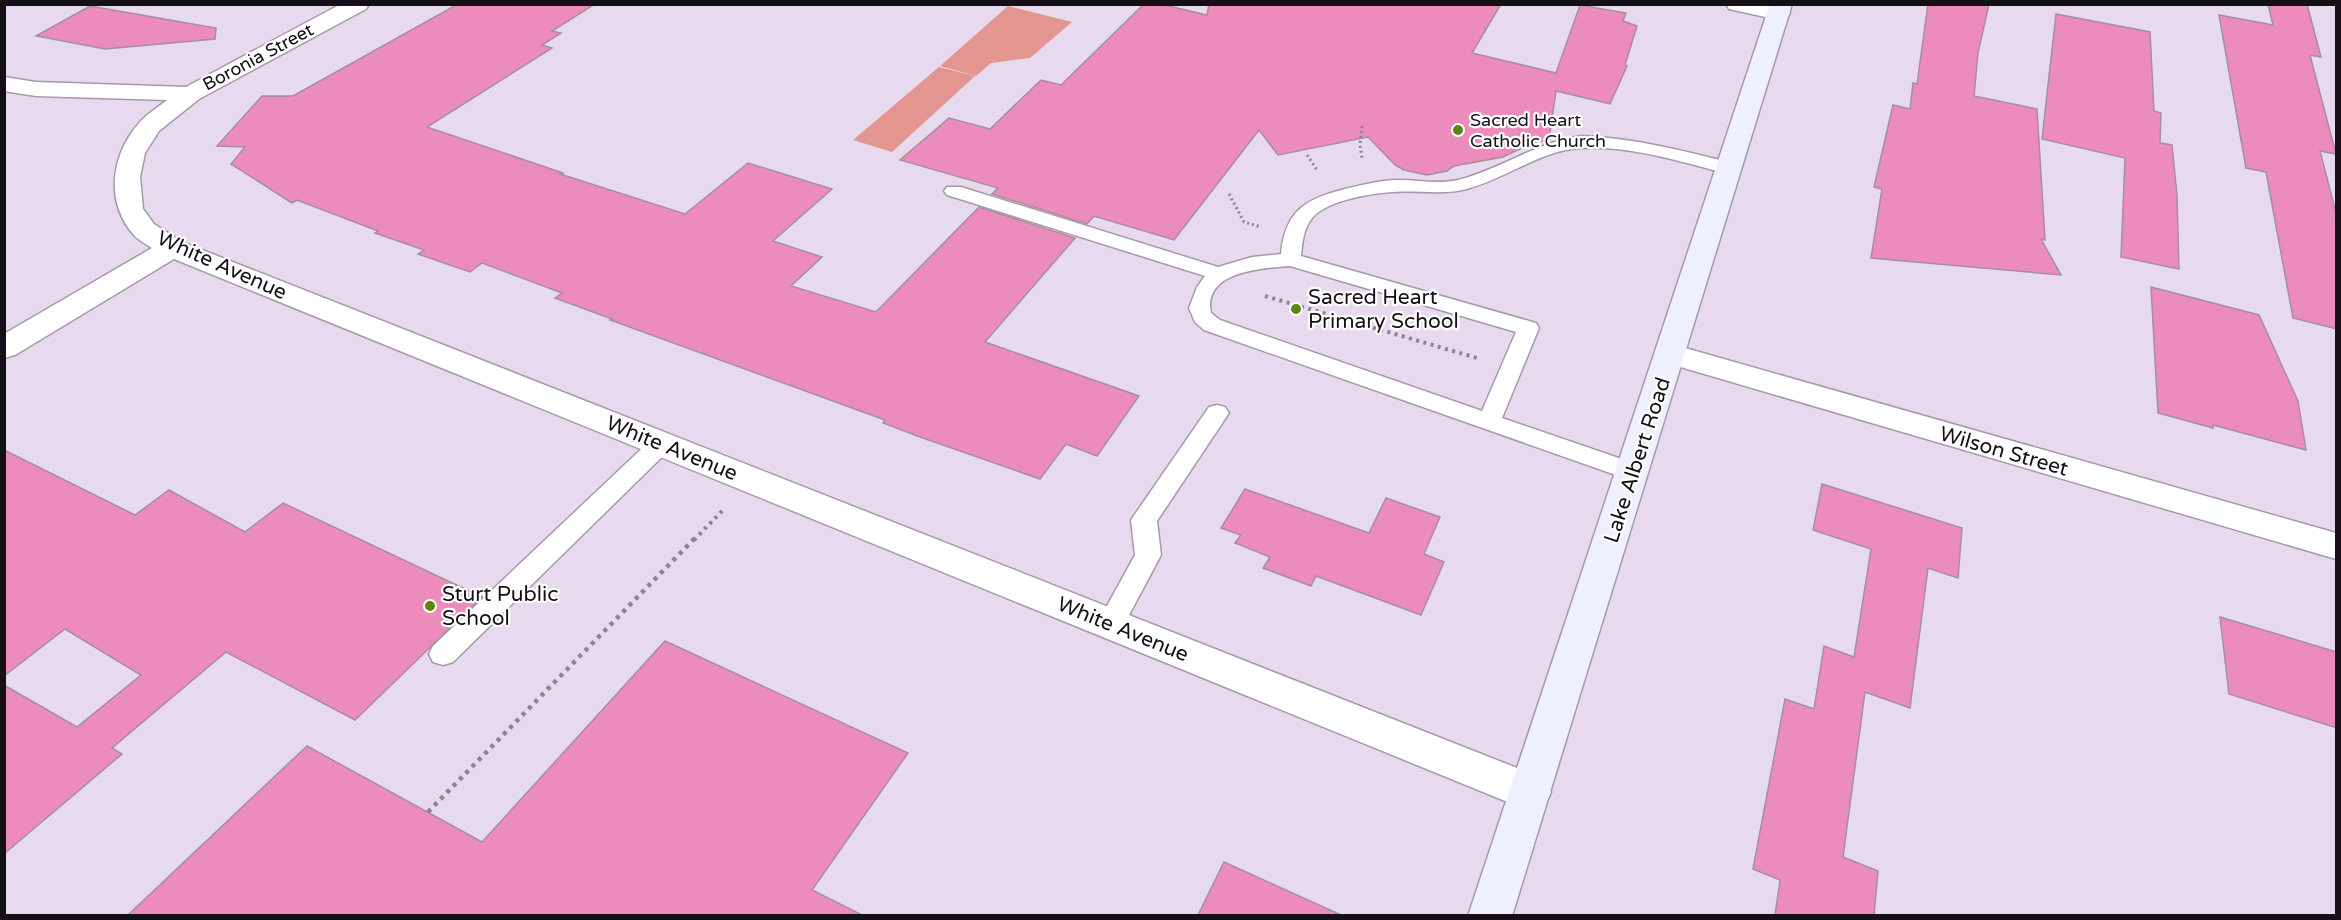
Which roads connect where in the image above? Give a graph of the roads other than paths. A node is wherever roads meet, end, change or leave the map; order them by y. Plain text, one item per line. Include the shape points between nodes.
1 (358, 4) edge
2 (1737, 4) edge
3 (1780, 9) edge
4 (4, 84) edge
5 (190, 94) junction
6 (1729, 168) junction
7 (954, 191) dead end
8 (172, 248) junction
9 (1291, 260) junction
10 (1220, 274) junction
11 (4, 348) edge
12 (1671, 354) junction
13 (1217, 413) dead end
14 (1488, 423) junction
15 (661, 444) junction
16 (1633, 472) junction
17 (2337, 546) edge
18 (1110, 624) junction
19 (443, 654) dead end
20 (1530, 792) junction
21 (1490, 915) edge

1 - 5 street, Boronia Street
2 - 3 street
3 - 6 main road, Lake Albert Road
4 - 5 street via 36,89
5 - 8 street, White Avenue via 150,126 132,153 127,177 130,209 144,230
6 - 9 lane via 1640,147 1579,142 1545,151 1484,178 1445,188 1394,186 1312,207 1292,234
6 - 12 main road, Lake Albert Road
7 - 10 lane
8 - 11 street
8 - 15 street, White Avenue
9 - 10 lane via 1255,262
9 - 14 lane via 1528,328
10 - 14 lane via 1204,288 1198,308 1202,319 1212,325
12 - 16 main road, Lake Albert Road
12 - 17 street, Wilson Street
13 - 18 lane via 1144,520 1148,555
14 - 16 lane
15 - 18 street, White Avenue
15 - 19 lane
16 - 20 main road, Lake Albert Road
18 - 20 street, White Avenue
20 - 21 main road, Lake Albert Road

